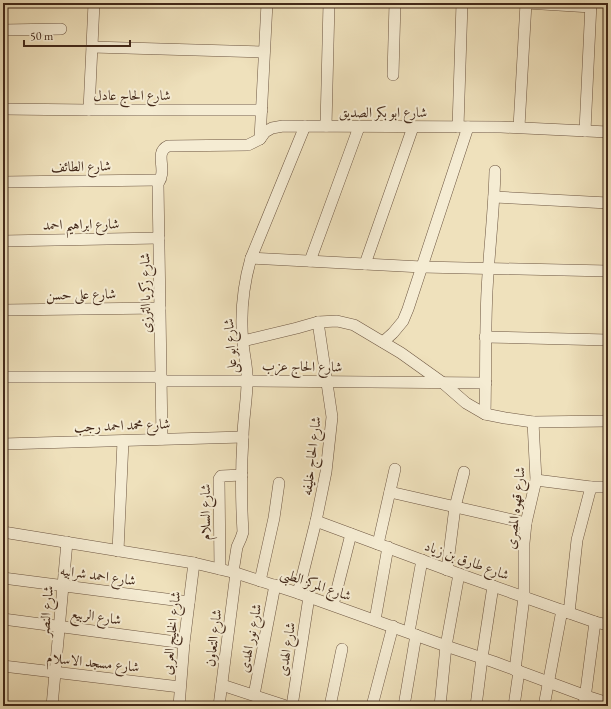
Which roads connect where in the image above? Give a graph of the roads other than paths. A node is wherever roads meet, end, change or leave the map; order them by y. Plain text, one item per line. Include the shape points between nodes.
1 (94, 3) edge
2 (267, 3) edge
3 (329, 3) edge
4 (395, 3) edge
5 (462, 3) edge
6 (526, 3) edge
7 (591, 5) edge
8 (61, 29) dead end
9 (3, 30) edge
10 (92, 48) junction
11 (264, 52) junction
12 (393, 75) dead end
13 (3, 109) edge
14 (89, 110) junction
15 (262, 110) junction
16 (305, 126) junction
17 (326, 126) junction
18 (359, 127) junction
19 (413, 127) junction
20 (463, 127) junction
21 (520, 127) junction
22 (585, 131) junction
23 (608, 132) edge
24 (260, 139) junction
25 (164, 148) joint
26 (495, 171) dead end
27 (159, 180) junction
28 (3, 182) edge
29 (494, 197) junction
30 (608, 203) edge
31 (159, 238) junction
32 (3, 241) edge
33 (251, 258) junction
34 (310, 261) junction
35 (365, 264) junction
36 (422, 267) junction
37 (489, 268) junction
38 (608, 271) edge
39 (160, 308) junction
40 (3, 310) edge
41 (318, 322) junction
42 (485, 337) junction
43 (608, 340) edge
44 (243, 341) junction
45 (383, 342) junction
46 (3, 377) edge
47 (161, 379) junction
48 (247, 381) junction
49 (328, 381) junction
50 (443, 383) junction
51 (486, 383) junction
52 (485, 414) junction
53 (608, 421) edge
54 (533, 422) junction
55 (243, 437) junction
56 (162, 439) junction
57 (123, 441) junction
58 (3, 444) edge
59 (395, 469) dead end
60 (464, 472) dead end
61 (242, 475) junction
62 (536, 480) junction
63 (279, 483) dead end
64 (591, 487) junction
65 (608, 487) edge
66 (390, 492) junction
67 (455, 507) junction
68 (316, 521) junction
69 (526, 523) junction
70 (3, 532) edge
71 (351, 534) junction
72 (67, 542) junction
73 (383, 546) junction
74 (118, 551) junction
75 (422, 560) junction
76 (194, 563) junction
77 (220, 569) junction
78 (447, 570) junction
79 (234, 573) junction
80 (459, 574) junction
81 (3, 578) edge
82 (260, 581) junction
83 (63, 585) junction
84 (275, 586) junction
85 (493, 586) junction
86 (298, 593) junction
87 (309, 597) junction
88 (524, 597) junction
89 (189, 602) junction
90 (333, 605) junction
91 (565, 611) junction
92 (3, 619) edge
93 (375, 620) junction
94 (595, 622) junction
95 (608, 625) edge
96 (60, 626) junction
97 (393, 626) junction
98 (413, 634) junction
99 (184, 643) junction
100 (446, 646) junction
101 (342, 649) dead end
102 (482, 658) junction
103 (3, 666) edge
104 (517, 670) junction
105 (56, 672) junction
106 (549, 682) junction
107 (222, 685) junction
108 (180, 687) junction
109 (254, 695) junction
110 (585, 701) edge
111 (264, 703) edge
112 (608, 703) edge
113 (52, 706) edge
114 (179, 706) edge
115 (219, 706) edge
116 (286, 706) edge
117 (292, 706) edge
118 (330, 706) edge
119 (372, 706) edge
120 (404, 706) edge
121 (440, 706) edge
122 (476, 706) edge
123 (514, 706) edge
124 (544, 706) edge

1 - 10 street
2 - 11 street
3 - 17 street
4 - 12 street
5 - 20 street
6 - 7 street
6 - 21 street
7 - 22 street
8 - 9 street
10 - 11 street
10 - 14 street
11 - 15 street
13 - 14 street, شارع الحاج عادل
14 - 15 street, شارع الحاج عادل
15 - 24 street
16 - 17 street, شارع ابو بكر الصديق
16 - 24 street, شارع ابو بكر الصديق via 272,128
16 - 33 street, شارع ابو على
17 - 18 street, شارع ابو بكر الصديق
18 - 19 street, شارع ابو بكر الصديق
18 - 34 street
19 - 20 street, شارع ابو بكر الصديق
19 - 35 street
20 - 21 street, شارع ابو بكر الصديق
20 - 36 street
21 - 22 street, شارع ابو بكر الصديق
22 - 23 street, شارع ابو بكر الصديق
24 - 25 street, شارع ابو بكر الصديق via 248,145
25 - 27 street, شارع زكريا الترزى via 161,153 162,174
26 - 29 street
27 - 28 street, شارع الطائف
27 - 31 street, شارع زكريا الترزى
29 - 30 street
29 - 37 street
31 - 32 street, شارع ابراهيم احمد
31 - 39 street, شارع زكريا الترزى
33 - 34 street
33 - 44 street, شارع ابو على via 242,310
34 - 35 street
35 - 36 street
36 - 37 street
36 - 45 street via 403,321
37 - 38 street
37 - 42 street
39 - 40 street, شارع على حسن
39 - 47 street, شارع زكريا الترزى
41 - 44 street, شارع الحاج عزب
41 - 45 street, شارع الحاج عزب via 337,321 354,325
41 - 49 street, شارع الحاج خليفه
42 - 43 street
42 - 51 street
44 - 48 street, شارع ابو على
45 - 50 street, شارع الحاج عزب
46 - 47 street, شارع الحاج عزب
47 - 48 street, شارع الحاج عزب
47 - 56 street, شارع زكريا الترزى
48 - 49 street, شارع الحاج عزب
48 - 55 street, شارع ابو على
49 - 50 street, شارع الحاج عزب
49 - 68 street, شارع الحاج خليفه via 332,417 326,472
50 - 51 street, شارع الحاج عزب
50 - 52 street, شارع الحاج عزب via 466,403
51 - 52 street
52 - 54 street, شارع الحاج عزب
53 - 54 street, شارع الحاج عزب
54 - 62 street, شارع قهوه المصرى
55 - 56 street, شارع محمد احمد رجب
55 - 61 street, شارع ابو على
56 - 57 street, شارع محمد احمد رجب
57 - 58 street, شارع محمد احمد رجب
57 - 74 street
59 - 66 street
60 - 67 street
61 - 77 street, شارع السلام via 221,476 219,479
61 - 79 street, شارع ابو على via 243,532 237,547
62 - 64 street
62 - 69 street, شارع قهوه المصرى
63 - 82 street
64 - 65 street
64 - 91 street via 577,540
66 - 67 street
66 - 73 street
67 - 69 street
67 - 78 street
68 - 71 street, شارع طارق بن زياد
68 - 86 street, شارع الحاج خليفه
69 - 88 street, شارع قهوه المصرى
70 - 72 street, شارع المركز الطبى
71 - 73 street, شارع طارق بن زياد
71 - 90 street
72 - 74 street, شارع المركز الطبى
72 - 83 street, شارع النصر
73 - 75 street, شارع طارق بن زياد
73 - 93 street
74 - 76 street, شارع المركز الطبى
75 - 78 street, شارع طارق بن زياد
75 - 98 street
76 - 77 street, شارع المركز الطبى
76 - 89 street, شارع الخليج العربى
77 - 79 street, شارع المركز الطبى
78 - 80 street, شارع طارق بن زياد
79 - 82 street, شارع المركز الطبى
79 - 107 street, شارع التعاون
80 - 85 street, شارع طارق بن زياد
80 - 100 street
81 - 83 street, شارع احمد شرابيه
82 - 84 street, شارع المركز الطبى
83 - 89 street, شارع احمد شرابيه
83 - 96 street, شارع النصر
84 - 86 street, شارع المركز الطبى
84 - 109 street, شارع نور الهدى
85 - 88 street, شارع طارق بن زياد
85 - 102 street
86 - 87 street, شارع المركز الطبى
87 - 90 street, شارع المركز الطبى
87 - 117 street, شارع الهدى
88 - 91 street, شارع طارق بن زياد
88 - 104 street, شارع قهوه المصرى
89 - 99 street, شارع الخليج العربى
90 - 93 street, شارع المركز الطبى
91 - 94 street, شارع طارق بن زياد
91 - 106 street
92 - 96 street, شارع الربيع
93 - 97 street, شارع المركز الطبى
94 - 95 street, شارع طارق بن زياد
94 - 110 street
96 - 99 street, شارع الربيع
96 - 105 street, شارع النصر
97 - 98 street, شارع المركز الطبى
97 - 119 street
98 - 100 street, شارع المركز الطبى
98 - 120 street
99 - 108 street, شارع الخليج العربى
100 - 102 street, شارع المركز الطبى
100 - 121 street
101 - 118 street
102 - 104 street, شارع المركز الطبى
102 - 122 street
103 - 105 street, شارع مسجد الاسلام
104 - 106 street, شارع المركز الطبى
104 - 123 street, شارع قهوه المصرى
105 - 108 street, شارع مسجد الاسلام
105 - 113 street, شارع النصر
106 - 110 street, شارع المركز الطبى
106 - 124 street
107 - 109 street
107 - 115 street, شارع التعاون
108 - 114 street, شارع الخليج العربى
109 - 111 street
110 - 112 street, شارع المركز الطبى
111 - 116 street

